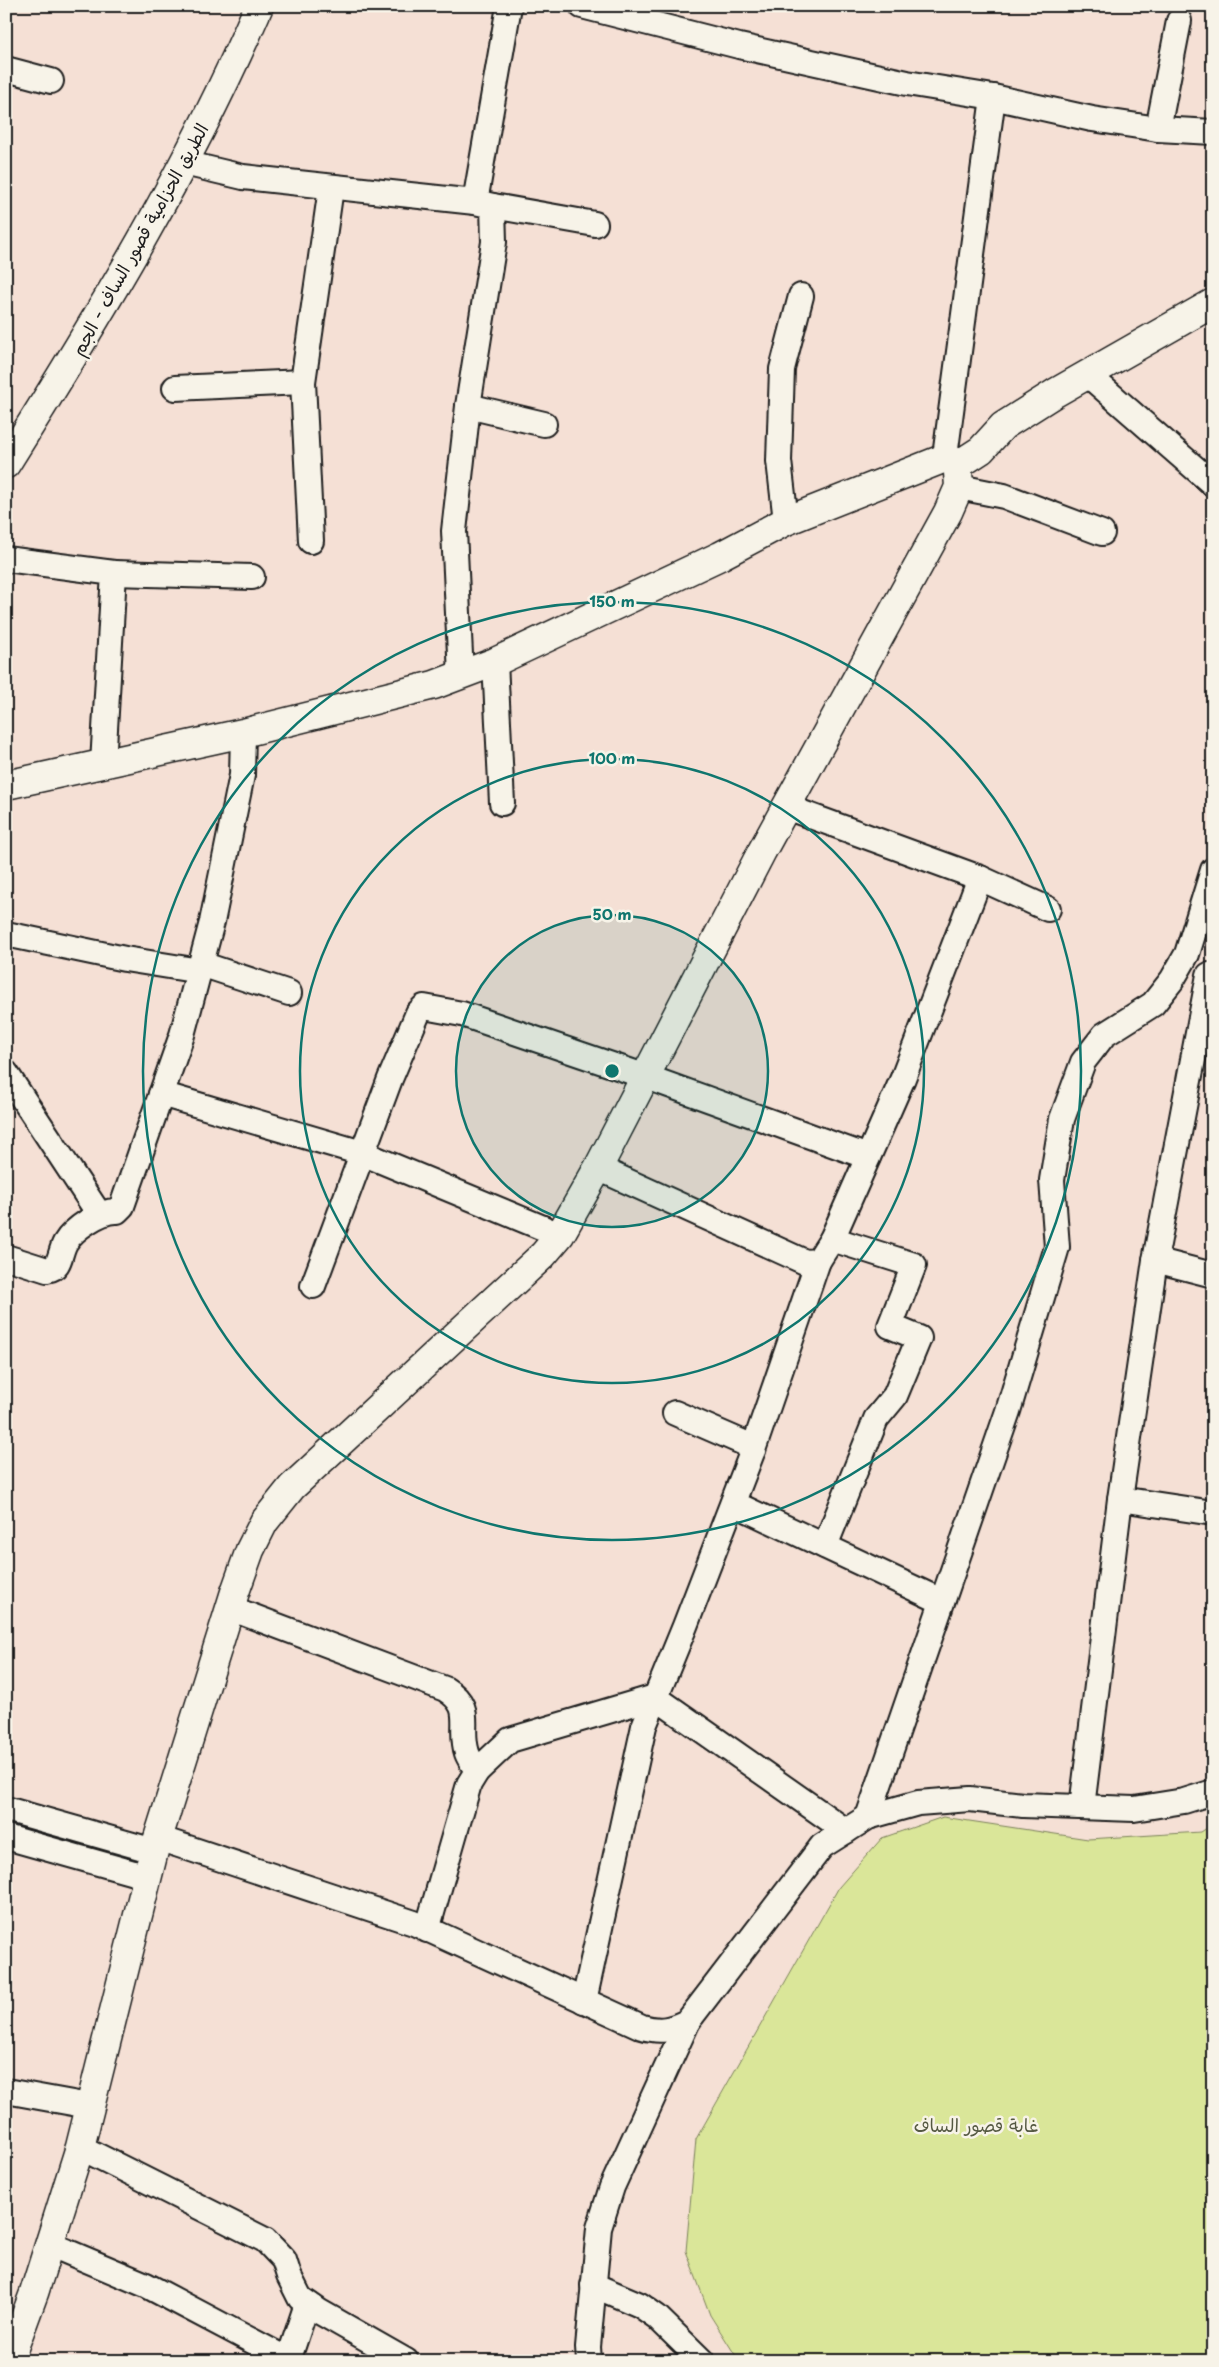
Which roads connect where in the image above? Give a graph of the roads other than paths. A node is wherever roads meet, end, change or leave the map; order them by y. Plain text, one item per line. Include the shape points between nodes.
1 (260, 6) edge
2 (508, 6) edge
3 (596, 8) edge
4 (1180, 21) dead end
5 (6, 69) edge
6 (51, 82) dead end
7 (993, 97) junction
8 (1158, 129) junction
9 (1213, 132) edge
10 (184, 163) junction
11 (330, 188) junction
12 (484, 204) junction
13 (595, 224) dead end
14 (801, 296) dead end
15 (1213, 304) edge
16 (1087, 374) junction
17 (303, 382) junction
18 (174, 388) dead end
19 (468, 406) junction
20 (544, 424) dead end
21 (953, 463) junction
22 (6, 464) edge
23 (1213, 484) edge
24 (786, 522) junction
25 (1102, 533) dead end
26 (311, 541) dead end
27 (6, 559) edge
28 (114, 573) junction
29 (252, 577) dead end
30 (495, 662) junction
31 (461, 675) junction
32 (243, 733) junction
33 (103, 764) junction
34 (6, 785) edge
35 (502, 803) dead end
36 (786, 807) junction
37 (1213, 870) edge
38 (980, 878) junction
39 (1048, 909) dead end
40 (6, 934) edge
41 (1187, 954) junction
42 (200, 967) junction
43 (1211, 976) edge
44 (289, 993) dead end
45 (6, 1073) edge
46 (644, 1076) junction
47 (161, 1094) junction
48 (362, 1153) junction
49 (868, 1158) junction
50 (598, 1168) junction
51 (99, 1214) junction
52 (560, 1235) junction
53 (832, 1239) junction
54 (6, 1257) edge
55 (1155, 1260) junction
56 (818, 1261) junction
57 (1213, 1275) edge
58 (313, 1286) dead end
59 (676, 1413) dead end
60 (753, 1450) junction
61 (1120, 1499) junction
62 (733, 1503) junction
63 (1213, 1513) edge
64 (825, 1546) junction
65 (941, 1601) junction
66 (230, 1608) junction
67 (655, 1697) junction
68 (477, 1771) junction
69 (1213, 1792) edge
70 (1082, 1808) junction
71 (6, 1809) edge
72 (868, 1817) junction
73 (846, 1831) junction
74 (6, 1837) edge
75 (153, 1855) junction
76 (427, 1930) junction
77 (584, 2001) junction
78 (688, 2021) junction
79 (6, 2091) edge
80 (89, 2106) junction
81 (80, 2147) junction
82 (48, 2244) junction
83 (593, 2285) junction
84 (307, 2304) junction
85 (9, 2361) edge
86 (288, 2361) edge
87 (406, 2361) edge
88 (589, 2361) edge
89 (702, 2361) edge

1 - 10 street, الطريق الحزامية قصور الساف - الجم
2 - 12 street
3 - 7 street via 898,81
4 - 8 street
5 - 6 street
7 - 8 street via 1092,119
7 - 21 street
8 - 9 street
10 - 11 street via 243,177
10 - 22 street, الطريق الحزامية قصور الساف - الجم via 94,322
11 - 12 street
11 - 17 street
12 - 13 street
12 - 19 street via 494,242
14 - 24 street via 782,369 779,461
15 - 16 street
16 - 21 street via 1003,426 987,429
16 - 23 street
17 - 18 street
17 - 26 street
19 - 20 street
19 - 31 street via 454,531
21 - 24 street
21 - 25 street via 1004,496
21 - 36 street via 948,512
24 - 30 street
27 - 28 street
28 - 29 street
28 - 33 street
30 - 31 street
30 - 35 street
31 - 32 street via 434,685
32 - 33 street
32 - 42 street via 242,775
33 - 34 street
36 - 38 street
36 - 46 street
37 - 41 street
38 - 39 street
38 - 49 street via 903,1078
40 - 42 street via 125,960
41 - 43 street
41 - 65 street via 1154,1004 1104,1035 1083,1062 1062,1119 1052,1180 1057,1247 1008,1411
42 - 44 street
42 - 47 street via 182,1035
43 - 55 street
45 - 51 street
46 - 48 street via 462,1014 424,1007 418,1013
46 - 49 street
46 - 50 street
47 - 48 street
47 - 51 street via 122,1206 117,1211
48 - 52 street
48 - 58 street
49 - 53 street
50 - 52 street
50 - 56 street via 806,1262
51 - 54 street via 66,1241 52,1269
52 - 66 street via 543,1255 279,1501 257,1536
53 - 56 street
53 - 64 street via 914,1265 890,1326 919,1338 895,1396 876,1420
55 - 57 street
55 - 61 street
56 - 60 street
59 - 60 street
60 - 62 street
61 - 63 street
61 - 70 street
62 - 64 street
62 - 67 street
64 - 65 street
65 - 72 street
66 - 68 street via 457,1696 464,1711 467,1754
66 - 75 street
67 - 68 street via 510,1740
67 - 73 street
67 - 77 street via 644,1726
68 - 76 street via 469,1784
69 - 70 street via 1184,1801 1134,1809
70 - 72 street via 970,1799 918,1803
71 - 75 street
72 - 73 street
73 - 78 street via 822,1846
74 - 75 street via 94,1860
75 - 76 street via 414,1923
75 - 80 street
76 - 77 street
77 - 78 street via 657,2031 675,2028
78 - 83 street via 612,2187 599,2228
79 - 80 street
80 - 81 street
81 - 82 street
81 - 84 street via 265,2240 284,2260 294,2288
82 - 85 street
82 - 86 street via 146,2285
83 - 88 street
83 - 89 street via 640,2305
84 - 86 street
84 - 87 street

